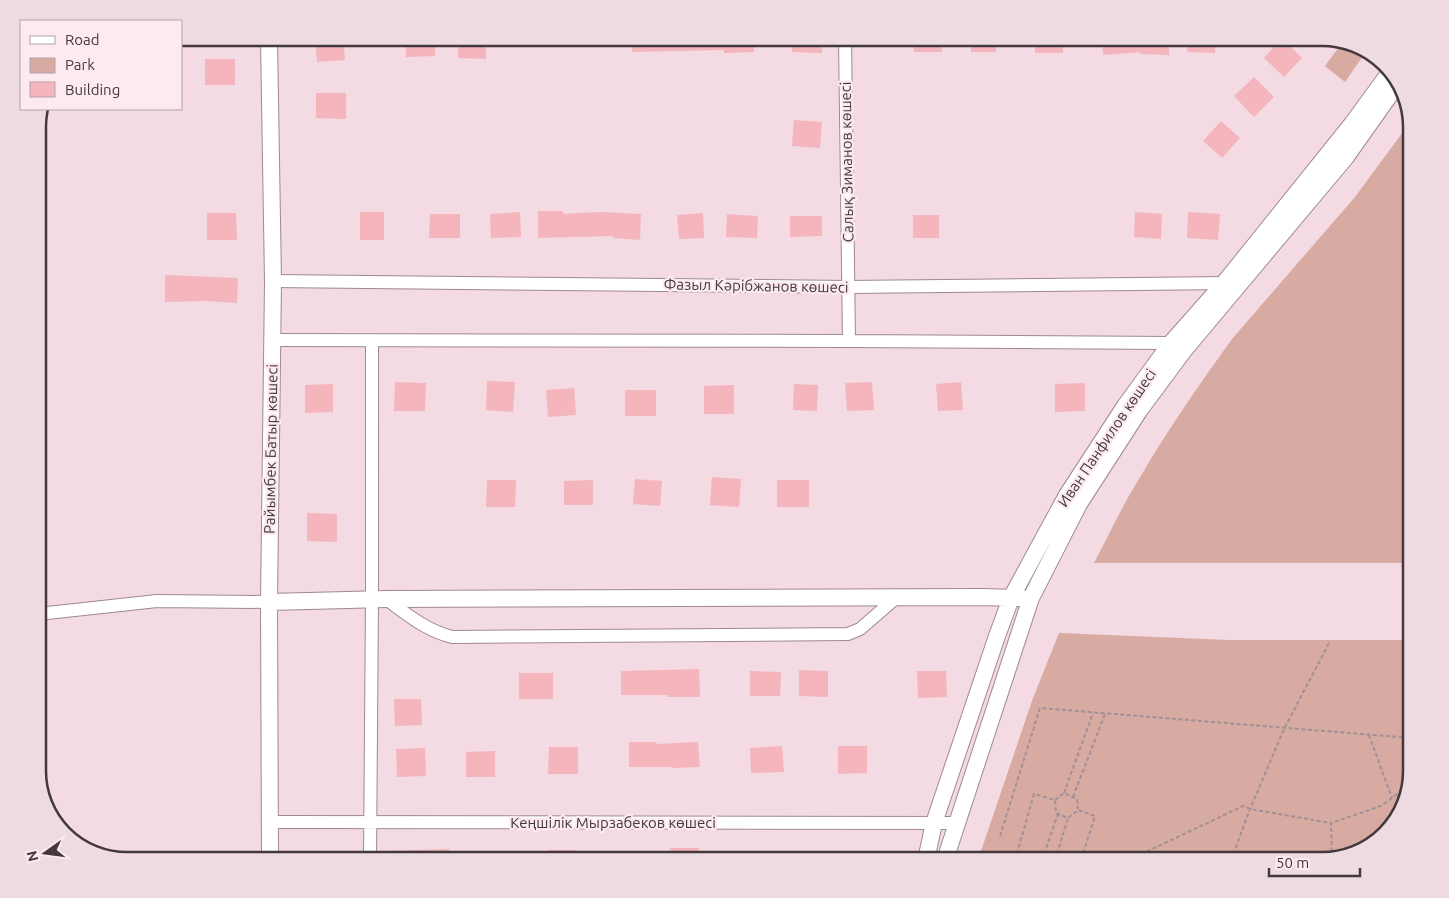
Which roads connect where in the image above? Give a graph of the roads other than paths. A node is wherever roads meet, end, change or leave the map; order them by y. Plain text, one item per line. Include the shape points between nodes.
1 (269, 46) edge
2 (845, 46) edge
3 (1386, 78) edge
4 (1393, 90) edge
5 (273, 281) junction
6 (1232, 284) junction
7 (848, 287) junction
8 (273, 340) junction
9 (372, 340) junction
10 (850, 340) junction
11 (1178, 346) junction
12 (897, 597) junction
13 (1012, 598) junction
14 (1032, 598) junction
15 (379, 599) junction
16 (269, 602) junction
17 (46, 613) edge
18 (270, 822) junction
19 (370, 822) junction
20 (934, 823) junction
21 (956, 823) junction
22 (270, 852) edge
23 (370, 852) edge
24 (928, 852) edge
25 (947, 852) edge

1 - 5 street, Райымбек Батыр көшесі
2 - 7 street, Салық Зиманов көшесі
3 - 6 street, Иван Панфилов көшесі
4 - 6 street, Иван Панфилов көшесі via 1346,158
5 - 7 street, Фазыл Кәрібжанов көшесі
5 - 8 street, Райымбек Батыр көшесі
6 - 7 street, Фазыл Кәрібжанов көшесі
6 - 11 street, Иван Панфилов көшесі
7 - 10 street, Салық Зиманов көшесі
8 - 9 street
8 - 16 street, Райымбек Батыр көшесі
9 - 10 street
9 - 15 street
10 - 11 street
11 - 13 street, Иван Панфилов көшесі via 1124,406 1066,495
11 - 14 street, Иван Панфилов көшесі via 1079,504
12 - 13 street
12 - 15 street
12 - 15 street via 848,634 452,636 422,626
13 - 14 street
13 - 20 street, Иван Панфилов көшесі via 996,636
14 - 21 street, Иван Панфилов көшесі
15 - 16 street
15 - 19 street
16 - 17 street via 157,601
16 - 18 street, Райымбек Батыр көшесі
18 - 19 street, Кеңшілік Мырзабеков көшесі
18 - 22 street, Райымбек Батыр көшесі
19 - 20 street, Кеңшілік Мырзабеков көшесі
19 - 23 street
20 - 21 street, Кеңшілік Мырзабеков көшесі
20 - 24 street, Иван Панфилов көшесі
21 - 25 street, Иван Панфилов көшесі

